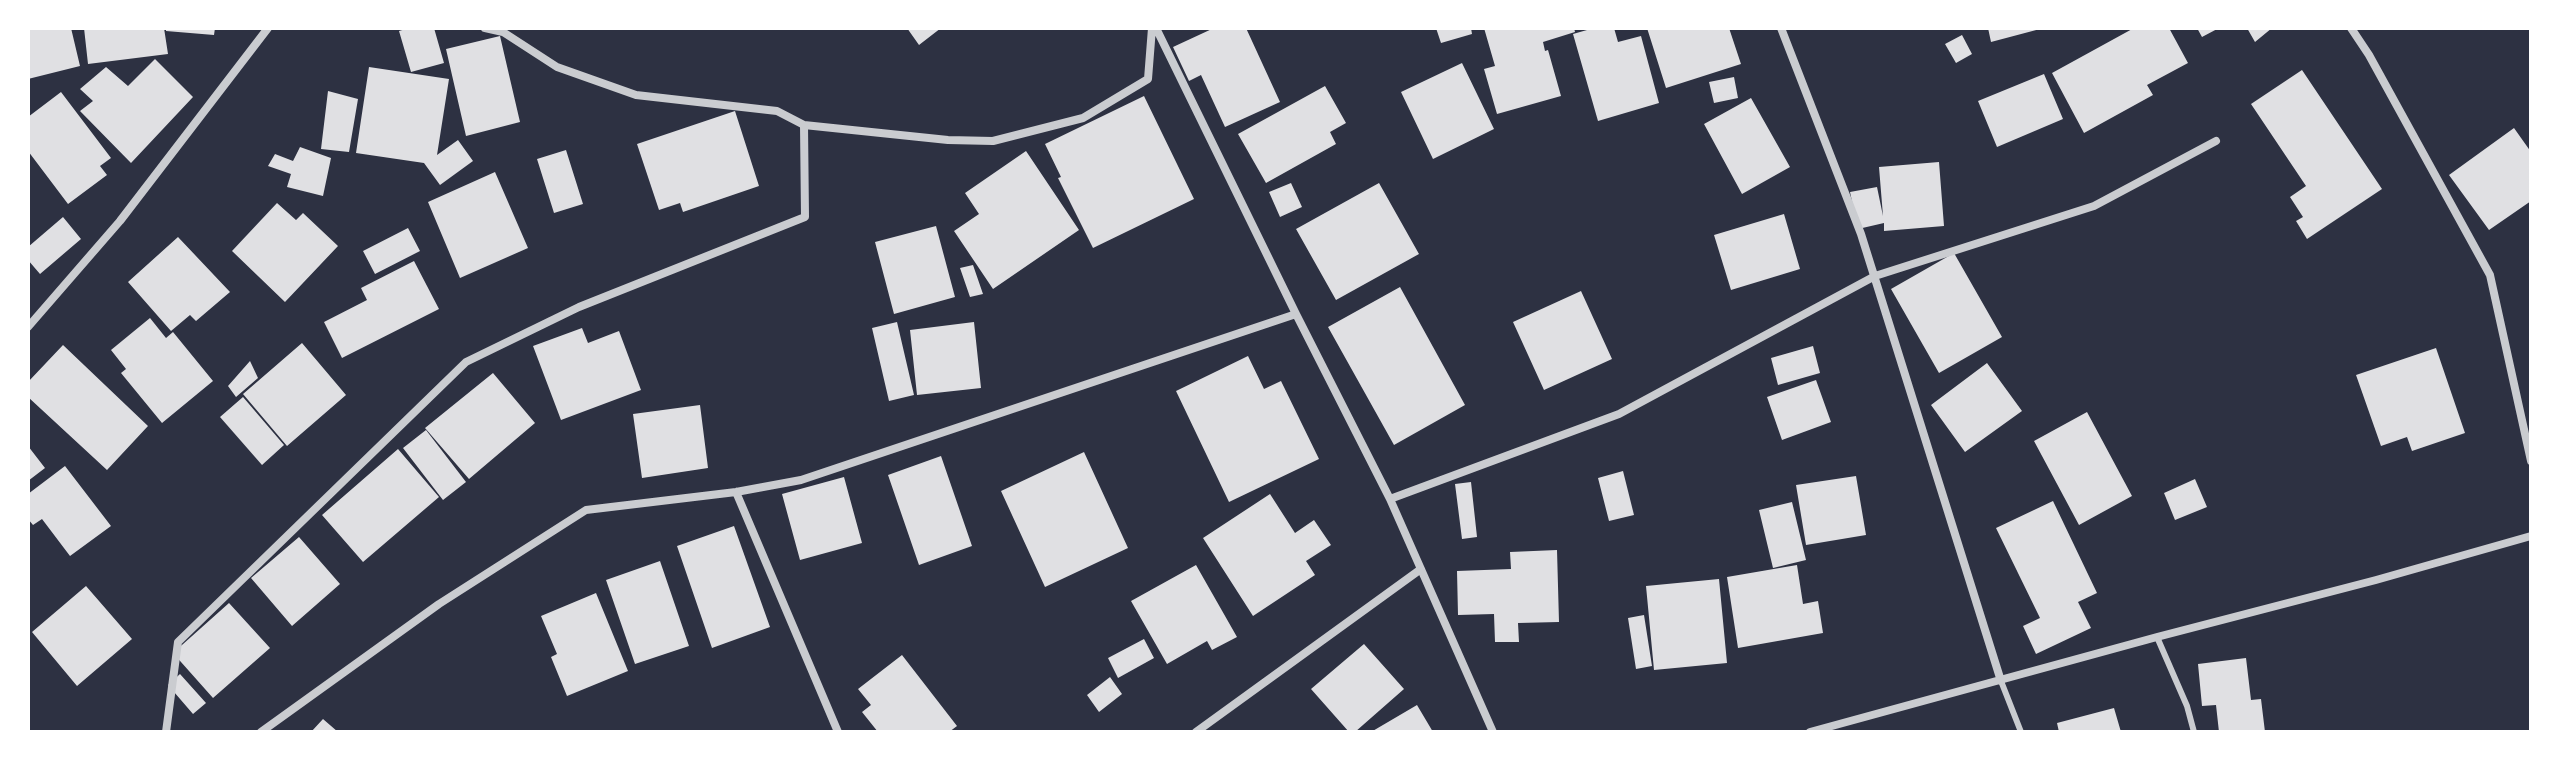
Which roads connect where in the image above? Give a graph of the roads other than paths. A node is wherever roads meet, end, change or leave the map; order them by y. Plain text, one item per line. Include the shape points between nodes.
1 (268, 28) edge
2 (485, 28) edge
3 (1154, 28) edge
4 (1781, 28) edge
5 (2351, 28) edge
6 (804, 125) junction
7 (2216, 141) dead end
8 (1875, 276) junction
9 (1296, 314) junction
10 (28, 327) edge
11 (2531, 461) edge
12 (736, 492) junction
13 (1390, 499) junction
14 (2531, 536) edge
15 (1421, 569) junction
16 (2157, 637) junction
17 (2001, 681) junction
18 (166, 732) edge
19 (261, 732) edge
20 (838, 732) edge
21 (1196, 732) edge
22 (1493, 732) edge
23 (1810, 732) edge
24 (2021, 732) edge
25 (2194, 732) edge

1 - 10 street via 120,221
2 - 6 street via 503,32 557,67 636,95 777,111
3 - 6 street via 1148,79 1083,118 993,141
3 - 9 street
4 - 8 street
5 - 11 street via 2490,275
6 - 18 street via 805,217 579,307 466,362 178,642
7 - 8 street via 2094,206
8 - 13 street via 1619,414
8 - 17 street
9 - 12 street via 801,480
9 - 13 street
12 - 19 street via 586,510 439,604
12 - 20 street
13 - 15 street
14 - 16 street
15 - 21 street
15 - 22 street
16 - 17 street
16 - 25 lane
17 - 23 street
17 - 24 lane

